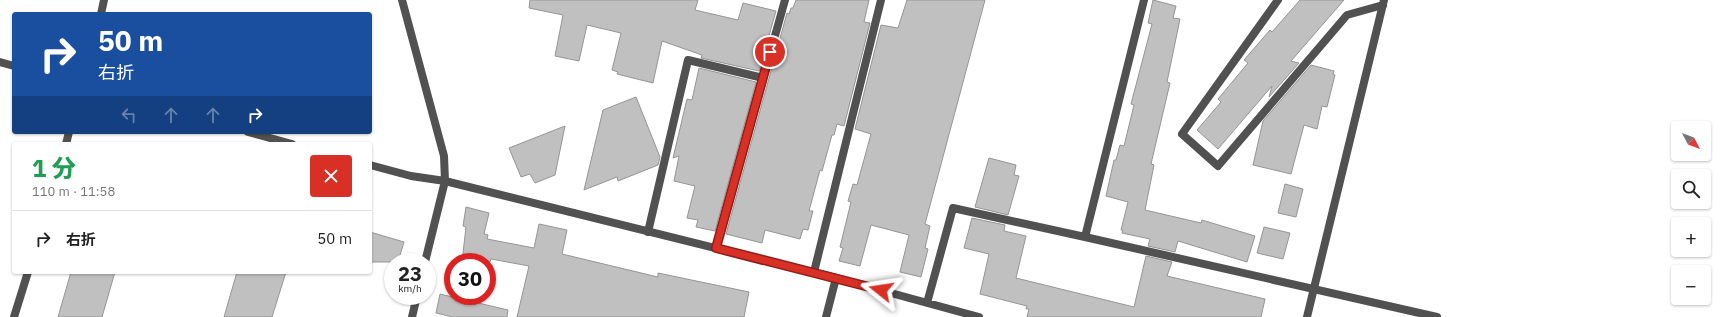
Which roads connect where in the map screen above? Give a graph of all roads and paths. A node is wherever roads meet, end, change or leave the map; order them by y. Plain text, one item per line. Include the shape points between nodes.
1 (104, 0) edge
2 (402, 0) edge
3 (784, 0) edge
4 (881, 0) edge
5 (1144, 0) edge
6 (1278, 0) edge
7 (1383, 3) edge
8 (101, 12) edge
9 (0, 62) edge
10 (12, 65) edge
11 (763, 78) junction
12 (255, 134) edge
13 (285, 142) edge
14 (372, 166) edge
15 (445, 182) junction
16 (648, 232) junction
17 (1085, 237) junction
18 (716, 248) junction
19 (427, 253) edge
20 (814, 272) junction
21 (27, 274) edge
22 (836, 278) junction
23 (1314, 289) junction
24 (927, 303) junction
25 (415, 305) edge
26 (14, 317) edge
27 (412, 317) edge
28 (826, 317) edge
29 (979, 317) edge
30 (1308, 317) edge
31 (1437, 317) edge

1 - 8 street
2 - 15 street via 444,156
3 - 11 street
4 - 20 street
5 - 17 street
6 - 7 street via 1182,134 1218,166 1347,15
7 - 23 street
9 - 10 street
11 - 16 street via 688,60
11 - 18 street
12 - 13 street
14 - 15 street
15 - 16 street
15 - 19 street
16 - 18 street
17 - 23 street
17 - 24 street via 953,208
18 - 20 street
20 - 22 street
21 - 26 street
22 - 24 street
22 - 28 street
23 - 30 street
23 - 31 street
24 - 29 street
25 - 27 street

